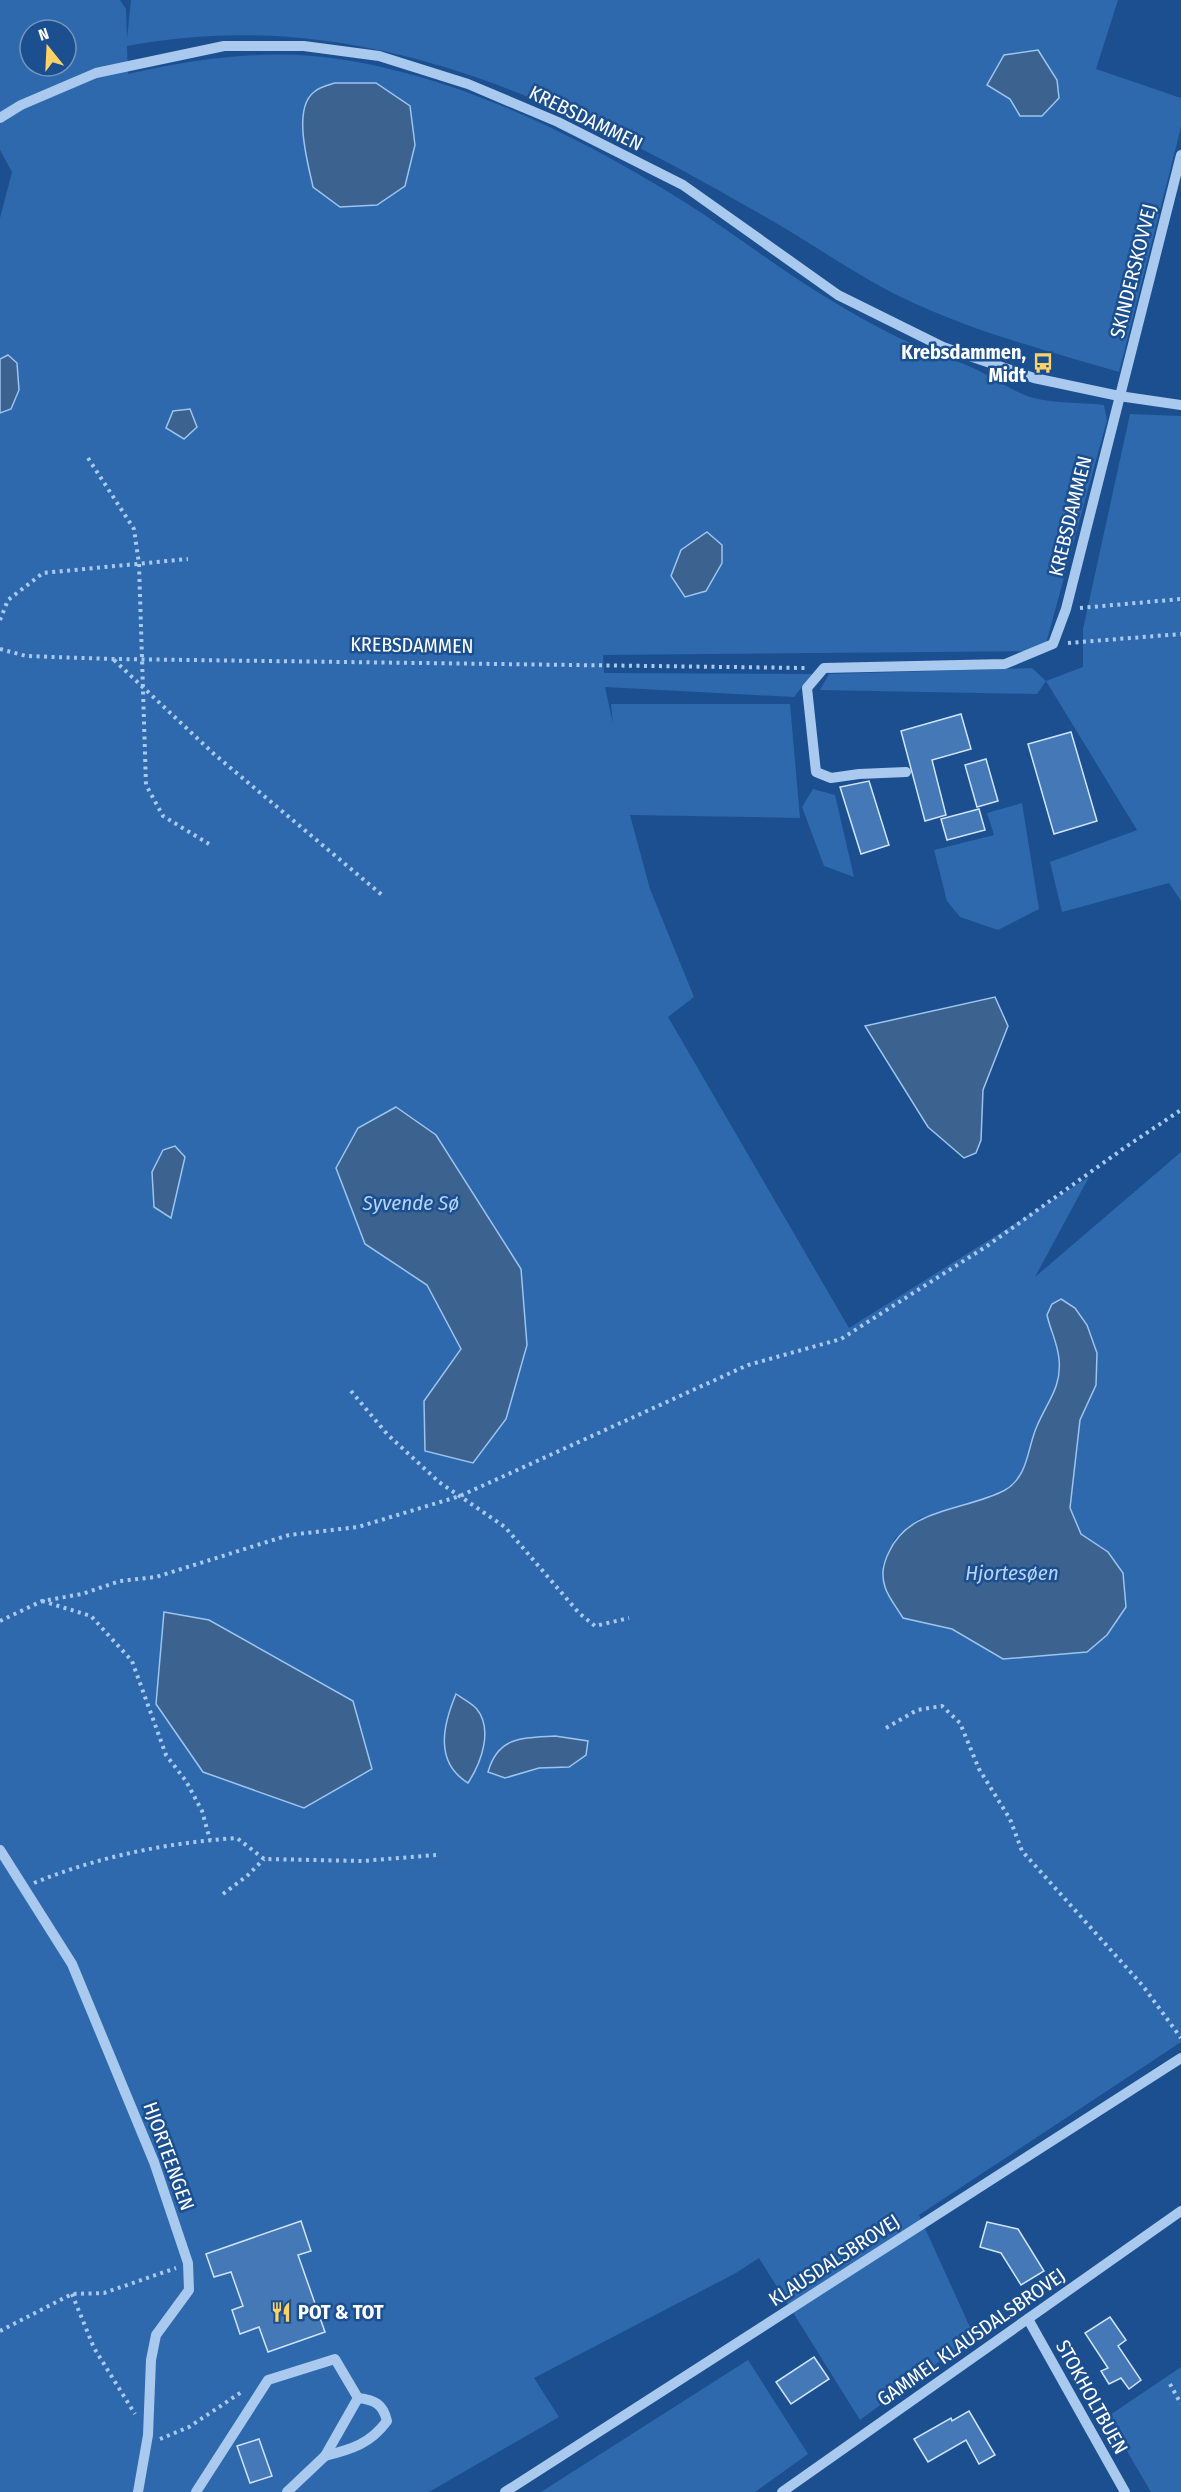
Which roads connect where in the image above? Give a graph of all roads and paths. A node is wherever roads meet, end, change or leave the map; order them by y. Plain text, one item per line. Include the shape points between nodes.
1 (0, 118) edge
2 (1181, 155) edge
3 (1119, 396) junction
4 (1181, 405) edge
5 (88, 458) dead end
6 (188, 558) dead end
7 (140, 564) junction
8 (1181, 599) edge
9 (1066, 609) junction
10 (0, 620) edge
11 (1181, 634) edge
12 (1053, 644) junction
13 (0, 649) edge
14 (113, 659) junction
15 (142, 659) junction
16 (824, 668) junction
17 (142, 686) junction
18 (906, 772) dead end
19 (209, 844) dead end
20 (382, 895) dead end
21 (1181, 1110) edge
22 (351, 1391) dead end
23 (460, 1496) junction
24 (42, 1601) junction
25 (629, 1618) dead end
26 (0, 1621) edge
27 (886, 1728) dead end
28 (210, 1840) junction
29 (0, 1850) edge
30 (436, 1855) dead end
31 (264, 1859) junction
32 (25, 1886) junction
33 (223, 1894) dead end
34 (1181, 2038) edge
35 (1181, 2058) edge
36 (1181, 2211) edge
37 (188, 2263) junction
38 (72, 2294) junction
39 (1028, 2319) junction
40 (0, 2331) edge
41 (1170, 2384) dead end
42 (245, 2390) dead end
43 (357, 2398) junction
44 (1181, 2404) edge
45 (147, 2438) junction
46 (325, 2456) junction
47 (138, 2492) edge
48 (196, 2492) edge
49 (287, 2492) edge
50 (505, 2492) edge
51 (782, 2492) edge
52 (1125, 2492) edge

1 - 3 street, KREBSDAMMEN via 96,73 224,46 304,46 379,56 468,84 558,122 683,185 838,295 943,347 1034,378
2 - 3 street, SKINDERSKOVVEJ
3 - 4 street, KREBSDAMMEN
3 - 9 street, KREBSDAMMEN
5 - 7 path via 134,529
6 - 7 path
7 - 10 path via 43,573 8,600
7 - 15 path
8 - 9 path
9 - 12 street, KREBSDAMMEN
11 - 12 path
12 - 16 street via 1005,664
13 - 14 path, KREBSDAMMEN via 26,656
14 - 15 path, KREBSDAMMEN
14 - 17 path
15 - 16 path, KREBSDAMMEN
15 - 17 path
16 - 18 street via 807,688 816,772 831,778
17 - 19 path via 146,785 163,816
17 - 20 path via 214,754
21 - 23 path via 987,1246 841,1338 748,1365
22 - 23 path via 387,1434
23 - 24 path via 358,1527 289,1535 156,1578 120,1581 82,1594
23 - 25 path via 505,1527 579,1613 595,1626
24 - 26 path
24 - 28 path via 91,1616 132,1661 166,1755 186,1780 202,1811
27 - 34 path via 917,1710 942,1706 960,1723 979,1769 1010,1819 1022,1851 1143,1986
28 - 31 path via 237,1838
28 - 32 path via 143,1848 69,1868
29 - 32 street, HJORTEENGEN
30 - 31 path via 362,1861
31 - 33 path
32 - 37 street, HJORTEENGEN via 72,1964 103,2035 154,2162
35 - 50 street, KLAUSDALSBROVEJ
36 - 39 street, GAMMEL KLAUSDALSBROVEJ
37 - 38 path via 104,2293
37 - 45 street, HJORTEENGEN via 189,2290 156,2335
38 - 40 path
38 - 45 path via 94,2348
39 - 51 street, GAMMEL KLAUSDALSBROVEJ
39 - 52 street, STOKHOLTBUEN
41 - 44 path
42 - 45 path via 165,2439
43 - 46 street
43 - 46 street via 373,2399 384,2409 387,2421 359,2447
43 - 48 street via 335,2359 268,2380
45 - 47 street, HJORTEENGEN
46 - 49 street

